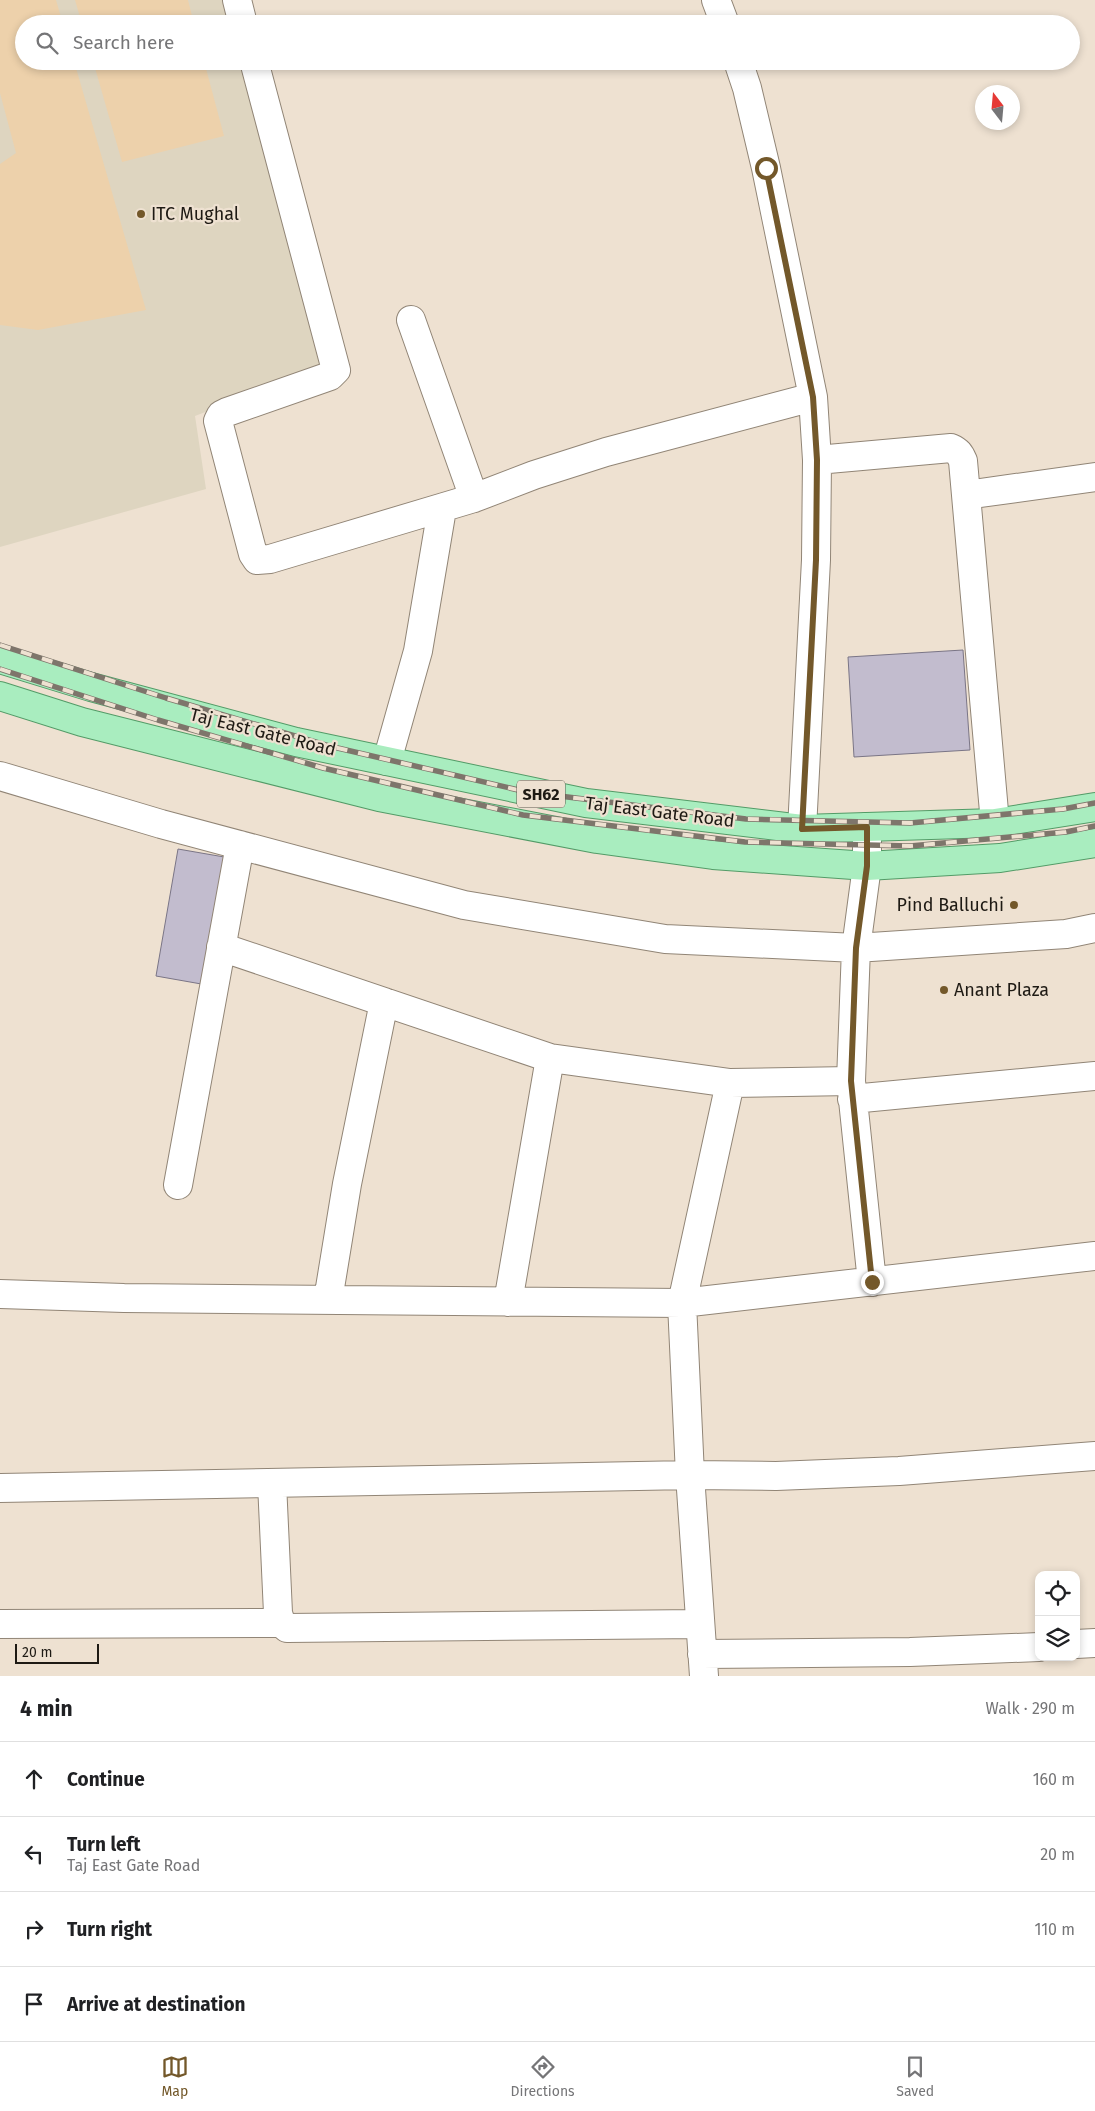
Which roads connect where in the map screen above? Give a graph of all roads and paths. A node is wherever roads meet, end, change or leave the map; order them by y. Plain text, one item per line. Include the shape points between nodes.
1 (237, 0) edge
2 (716, 0) edge
3 (241, 15) edge
4 (722, 15) edge
5 (256, 70) edge
6 (741, 70) edge
7 (411, 320) dead end
8 (813, 397) junction
9 (817, 460) junction
10 (1095, 476) edge
11 (966, 495) junction
12 (474, 498) junction
13 (442, 508) junction
14 (0, 659) edge
15 (0, 696) edge
16 (387, 761) junction
17 (0, 776) edge
18 (1095, 806) edge
19 (995, 823) junction
20 (867, 827) junction
21 (802, 829) junction
22 (1095, 843) edge
23 (240, 845) junction
24 (867, 866) junction
25 (1095, 928) edge
26 (221, 947) junction
27 (856, 948) junction
28 (384, 1002) junction
29 (550, 1058) junction
30 (1095, 1076) edge
31 (730, 1083) junction
32 (851, 1090) junction
33 (178, 1185) dead end
34 (1095, 1256) edge
35 (872, 1282) junction
36 (0, 1294) edge
37 (328, 1300) junction
38 (508, 1302) junction
39 (682, 1303) junction
40 (1095, 1456) edge
41 (690, 1475) junction
42 (272, 1483) junction
43 (1, 1484) edge
44 (281, 1623) junction
45 (0, 1624) edge
46 (700, 1624) junction
47 (1095, 1643) edge
48 (1080, 1644) edge
49 (1035, 1647) edge
50 (703, 1665) edge

1 - 3 street
2 - 4 street
5 - 13 street via 336,370 330,376 227,412 218,421 253,554 257,560 270,560
6 - 8 street via 766,168
7 - 12 street
8 - 9 street
8 - 12 street via 606,452
9 - 11 street via 951,448 963,461
9 - 21 street via 816,560
10 - 11 street
11 - 19 street
12 - 13 street
13 - 16 street via 418,651
14 - 16 main road, Taj East Gate Road / SH62 via 296,742
15 - 24 main road, SH62 via 82,722 408,802 607,840 713,855
16 - 21 main road, Taj East Gate Road / SH62 via 586,803
17 - 23 street
18 - 19 main road, Taj East Gate Road / SH62
19 - 20 main road, Taj East Gate Road / SH62
20 - 21 main road, Taj East Gate Road / SH62
20 - 24 street
22 - 24 main road, SH62 via 1000,858
23 - 26 street
23 - 27 street via 464,905 665,939
24 - 27 street
25 - 27 street via 1066,934
26 - 28 street
26 - 33 street
27 - 32 street
28 - 29 street
28 - 37 street via 347,1184
29 - 31 street
29 - 38 street
30 - 32 street
31 - 32 street
31 - 39 street
32 - 35 street
34 - 35 street
35 - 39 street
36 - 37 street
37 - 38 street
38 - 39 street
39 - 41 street
40 - 41 street via 899,1471 776,1476
41 - 42 street
41 - 46 street
42 - 43 street
42 - 44 street
44 - 45 street
44 - 46 street via 295,1629
46 - 50 street
47 - 48 street
49 - 50 street

